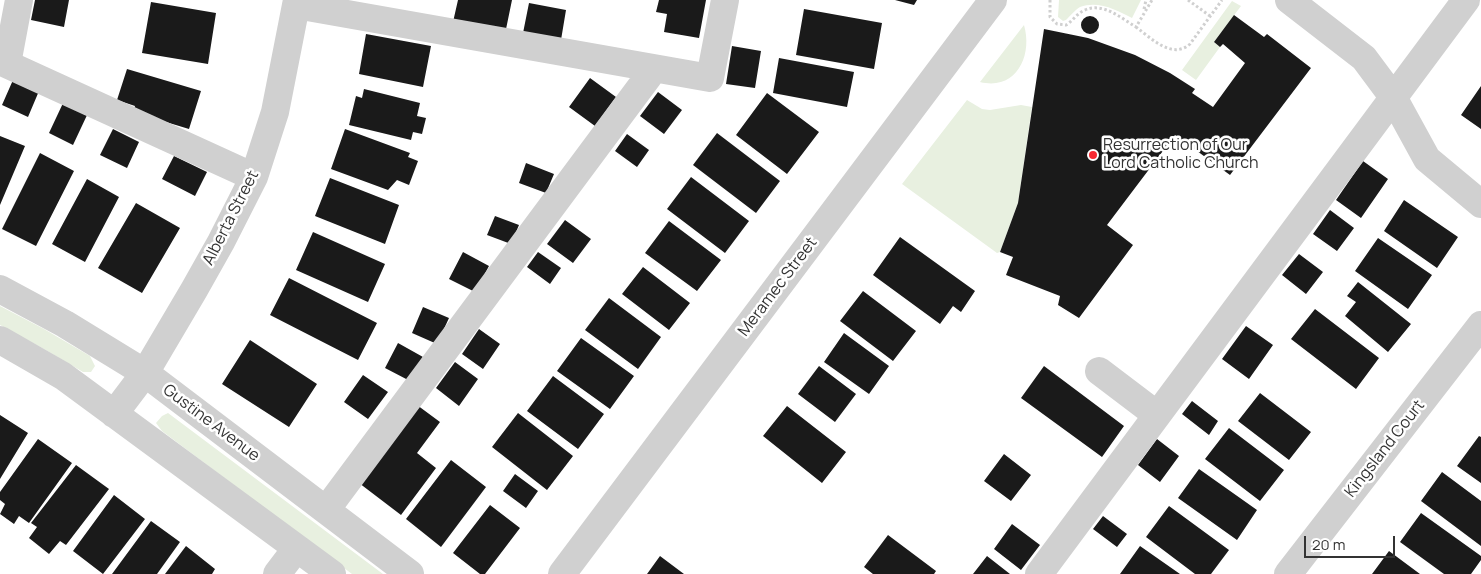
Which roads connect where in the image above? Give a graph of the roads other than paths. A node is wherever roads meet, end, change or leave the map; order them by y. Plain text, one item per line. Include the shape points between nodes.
1 (19, 0) edge
2 (725, 0) edge
3 (993, 0) edge
4 (1289, 0) edge
5 (1466, 0) edge
6 (296, 2) edge
7 (3, 63) edge
8 (654, 69) junction
9 (1393, 97) junction
10 (254, 177) junction
11 (1481, 204) edge
12 (0, 289) edge
13 (1481, 325) edge
14 (0, 340) edge
15 (1100, 371) dead end
16 (145, 373) junction
17 (114, 414) junction
18 (1157, 415) junction
19 (326, 510) junction
20 (296, 548) junction
21 (277, 574) edge
22 (332, 574) edge
23 (410, 574) edge
24 (562, 574) edge
25 (1039, 574) edge
26 (1288, 574) edge

1 - 7 street
2 - 8 street via 710,78
3 - 24 street, Meramec Street
4 - 9 street via 1364,58
5 - 9 street
6 - 8 street
6 - 10 street, Alberta Street via 275,112
7 - 10 street
8 - 19 street
9 - 11 street via 1427,158
9 - 18 street
10 - 16 street, Alberta Street via 222,242
12 - 16 street, Gustine Avenue
13 - 26 street, Kingsland Court
14 - 17 street via 63,376
15 - 18 street
16 - 17 street, Alberta Street
16 - 19 street, Gustine Avenue
17 - 20 street
18 - 25 street
19 - 23 street, Gustine Avenue
20 - 21 street
20 - 22 street

